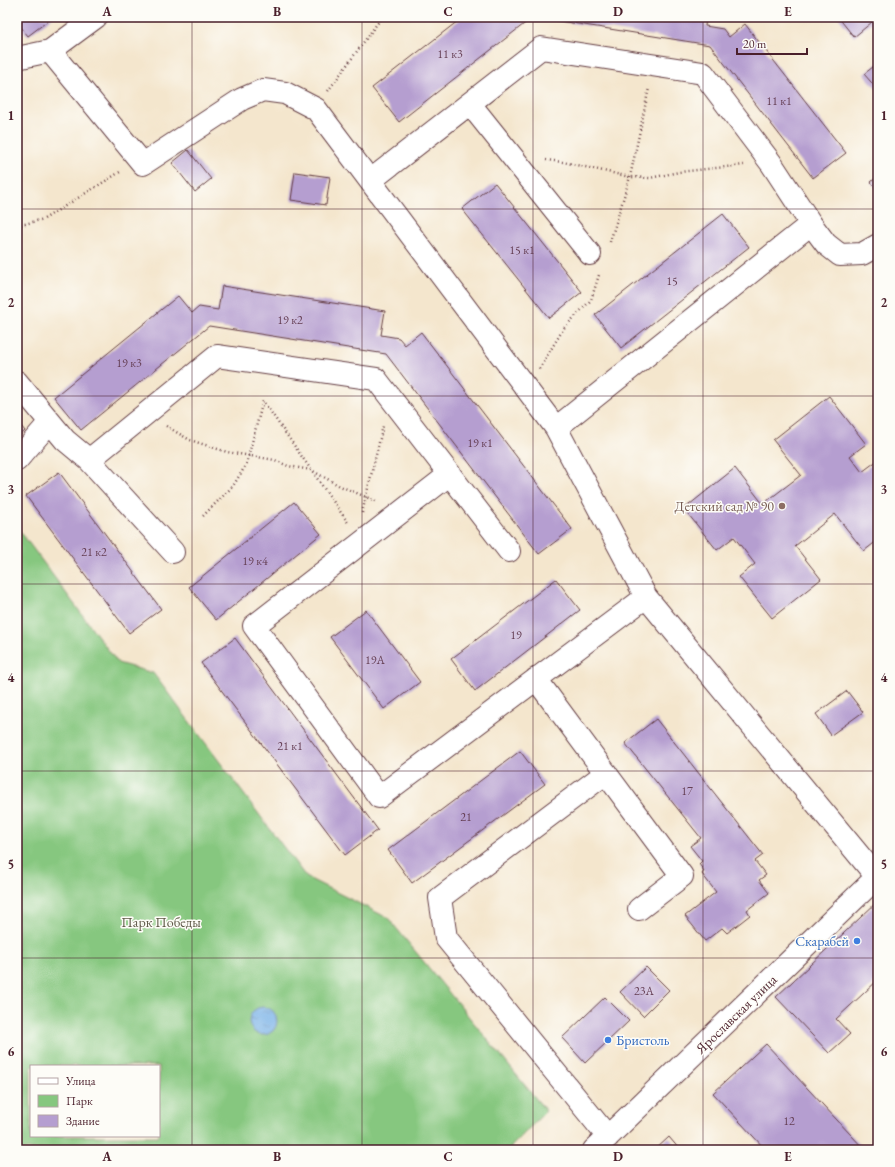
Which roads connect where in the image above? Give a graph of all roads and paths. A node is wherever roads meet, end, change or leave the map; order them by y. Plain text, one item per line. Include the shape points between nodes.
1 (96, 17) edge
2 (382, 17) edge
3 (50, 51) junction
4 (17, 58) edge
5 (470, 104) junction
6 (316, 109) junction
7 (513, 157) junction
8 (770, 162) junction
9 (143, 164) junction
10 (371, 180) junction
11 (811, 224) junction
12 (17, 226) edge
13 (878, 245) edge
14 (590, 254) dead end
15 (17, 382) edge
16 (144, 415) junction
17 (385, 419) dead end
18 (50, 422) junction
19 (556, 428) junction
20 (249, 455) junction
21 (17, 460) edge
22 (90, 460) junction
23 (311, 470) junction
24 (450, 474) junction
25 (366, 496) junction
26 (400, 513) junction
27 (361, 515) dead end
28 (203, 516) dead end
29 (352, 528) dead end
30 (509, 551) dead end
31 (173, 552) dead end
32 (646, 596) junction
33 (536, 679) junction
34 (606, 773) junction
35 (878, 877) edge
36 (639, 909) dead end
37 (601, 1143) edge

1 - 3 street
2 - 6 path
3 - 4 street
3 - 9 street
5 - 7 street
5 - 8 street via 541,48 703,73
5 - 10 street
6 - 9 street via 285,93 262,90 242,99
6 - 10 street
7 - 8 path via 563,162 630,177 650,178 679,172
7 - 14 street
8 - 11 street
9 - 12 path via 123,170 44,219
10 - 19 street
11 - 13 street via 826,244 840,255 862,254
11 - 19 street
15 - 18 street
16 - 20 path via 190,440 227,452
16 - 22 street
16 - 24 street via 217,356 376,379
17 - 25 path
18 - 21 street
18 - 22 street via 65,440
19 - 32 street
20 - 23 path
20 - 23 path via 263,401
20 - 28 path via 233,486
22 - 31 street
23 - 25 path via 340,486
23 - 29 path
24 - 26 street
24 - 30 street
25 - 26 path
25 - 27 path
26 - 33 street via 254,626 379,797
32 - 33 street
32 - 35 street
33 - 34 street
34 - 36 street via 682,876
34 - 37 street via 440,898 446,938
35 - 37 street, Ярославская улица

